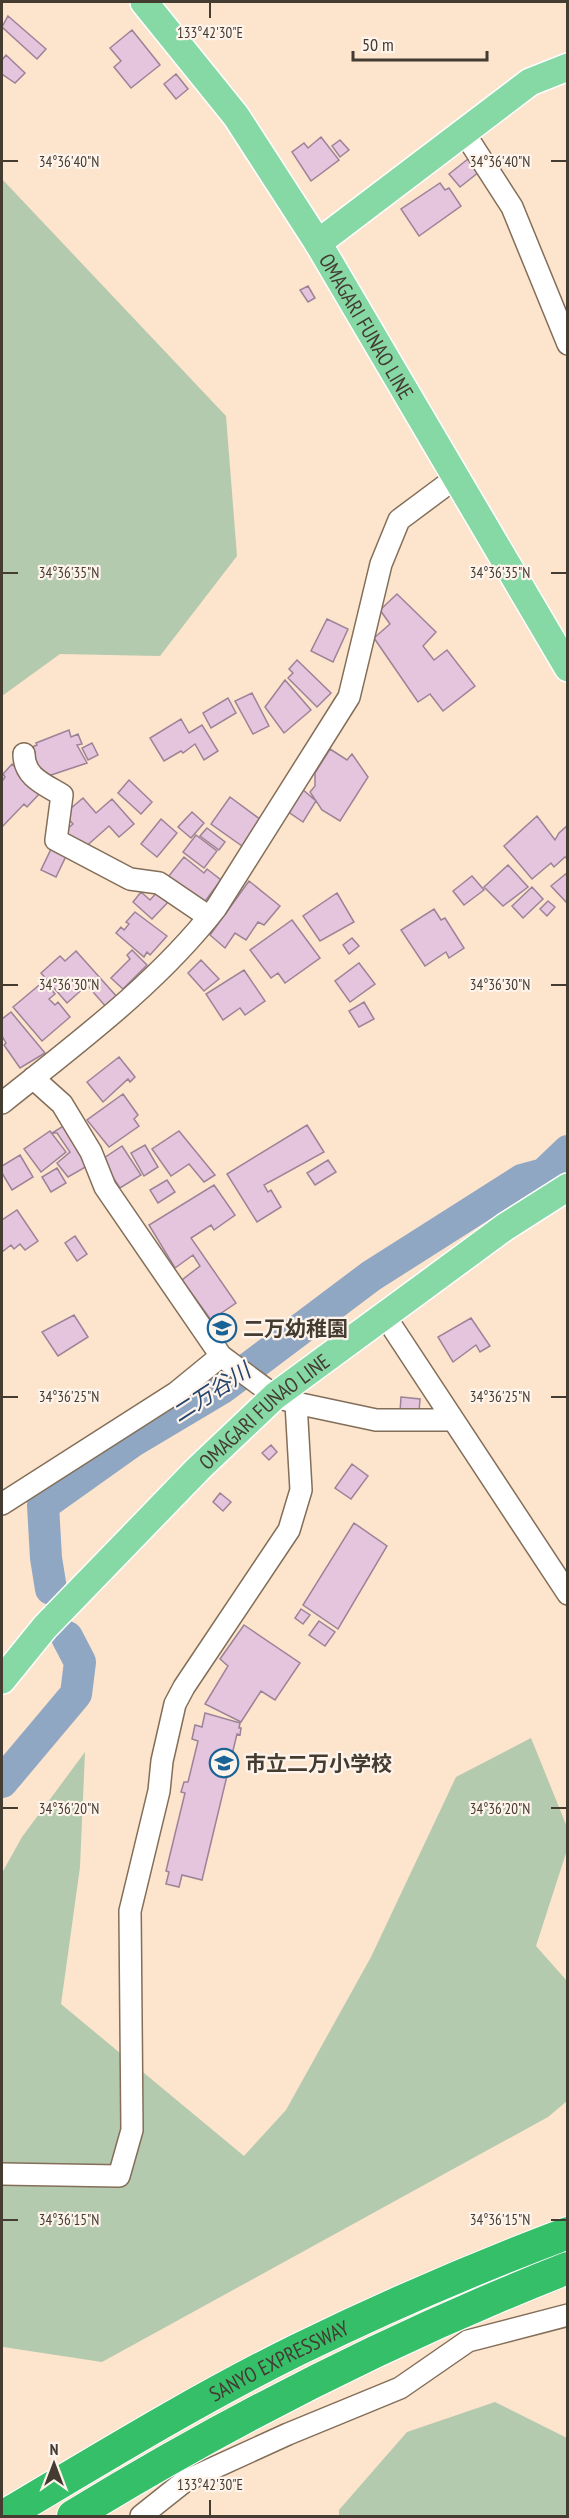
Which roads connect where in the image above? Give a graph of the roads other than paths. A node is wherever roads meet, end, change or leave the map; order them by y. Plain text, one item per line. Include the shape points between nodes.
1 (144, 2) edge
2 (567, 67) edge
3 (463, 131) junction
4 (318, 243) junction
5 (567, 344) edge
6 (454, 479) junction
7 (567, 668) edge
8 (24, 754) dead end
9 (209, 917) junction
10 (33, 1078) junction
11 (2, 1103) edge
12 (567, 1186) edge
13 (385, 1316) junction
14 (221, 1356) junction
15 (286, 1400) junction
16 (451, 1420) junction
17 (2, 1504) edge
18 (567, 1594) edge
19 (2, 1680) edge
20 (2, 2174) edge
21 (567, 2233) edge
22 (567, 2268) edge
23 (567, 2315) edge
24 (4, 2517) edge
25 (73, 2517) edge
26 (141, 2517) edge

1 - 4 main road, OMAGARI FUNAO LINE via 236,116
2 - 3 main road via 530,82
3 - 4 main road
3 - 5 street via 512,207
4 - 6 main road, OMAGARI FUNAO LINE
6 - 7 main road, OMAGARI FUNAO LINE
6 - 9 street via 399,520 381,564 349,697
8 - 9 street via 24,765 34,778 62,795 56,840 130,879 159,883
9 - 10 street via 166,966
10 - 11 street
10 - 14 street via 62,1104 91,1152 105,1187
12 - 13 main road, OMAGARI FUNAO LINE
13 - 15 main road, OMAGARI FUNAO LINE
13 - 16 street
14 - 15 street
14 - 17 street via 177,1392
15 - 16 street via 376,1420
15 - 19 main road, OMAGARI FUNAO LINE via 198,1468 69,1602
15 - 20 street via 301,1490 289,1530 184,1687 175,1704 162,1761 159,1791 130,1911 132,2130 119,2176
16 - 18 street
21 - 24 highway, SANYO EXPRESSWAY via 464,2272 296,2351 131,2441
22 - 25 highway, SANYO EXPRESSWAY via 477,2304 306,2385 144,2472
23 - 26 street via 468,2341 400,2388 185,2481

